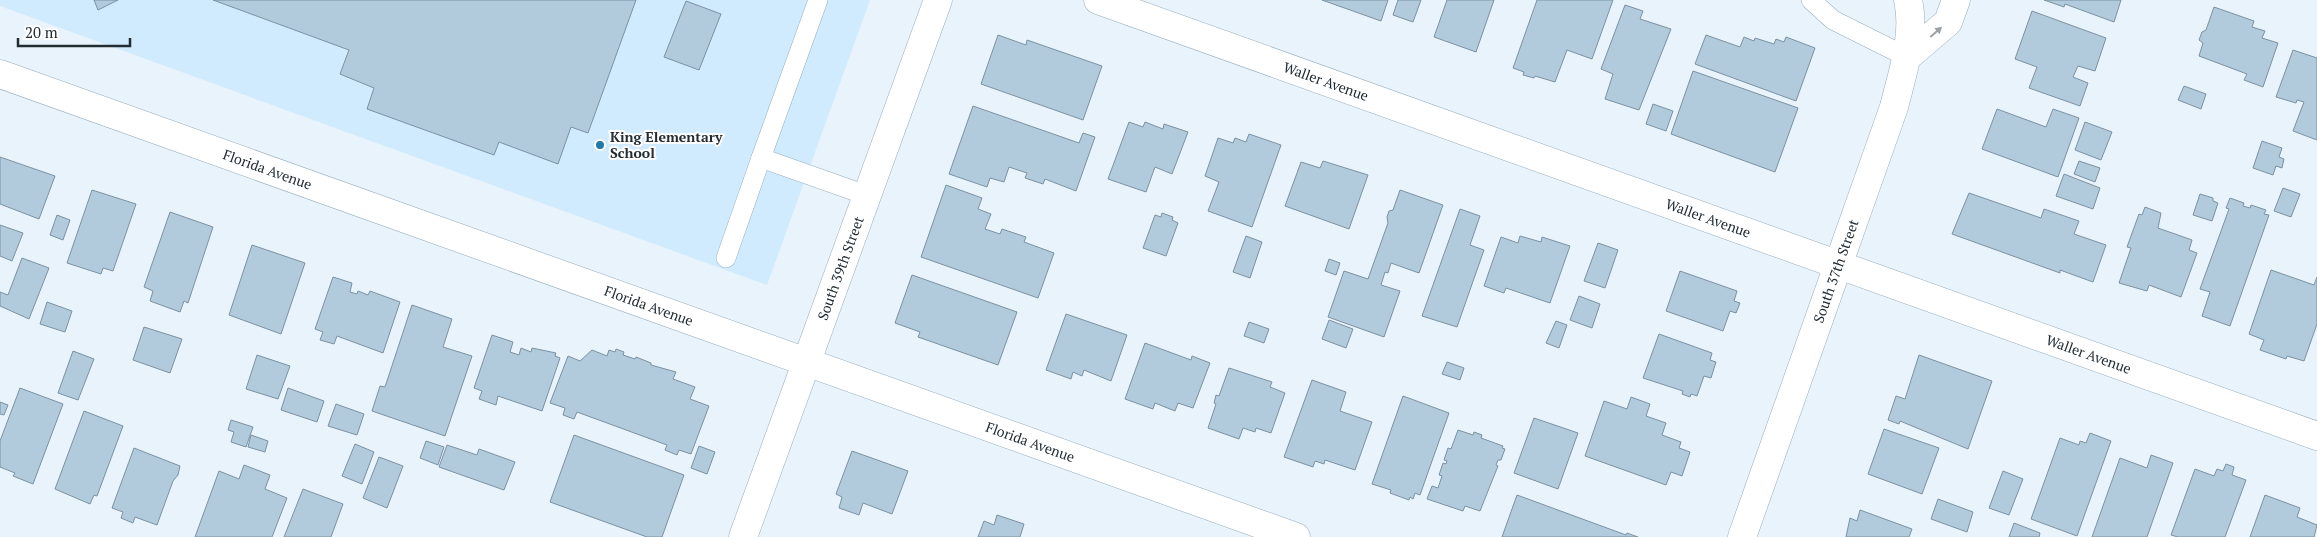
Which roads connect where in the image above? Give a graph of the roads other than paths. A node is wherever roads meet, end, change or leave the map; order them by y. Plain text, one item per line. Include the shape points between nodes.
1 (818, 0) edge
2 (938, 0) edge
3 (1098, 0) edge
4 (1811, 0) edge
5 (1908, 0) edge
6 (1956, 0) edge
7 (1907, 57) junction
8 (0, 74) edge
9 (761, 158) junction
10 (866, 195) junction
11 (726, 258) dead end
12 (1839, 266) junction
13 (806, 363) junction
14 (2317, 436) edge
15 (743, 537) edge
16 (1296, 537) edge
17 (1742, 537) edge

1 - 9 lane
2 - 10 street, South 39th Street
3 - 12 street, Waller Avenue
4 - 7 lane via 1833,20
5 - 7 street, South 37th Street
7 -> 6 street via 1948,22
7 - 12 street, South 37th Street via 1894,107
8 - 13 street, Florida Avenue
9 - 10 lane
9 - 11 lane
10 - 13 street, South 39th Street
12 - 14 street, Waller Avenue
12 - 17 street, South 37th Street
13 - 15 street, South 39th Street
13 - 16 street, Florida Avenue

